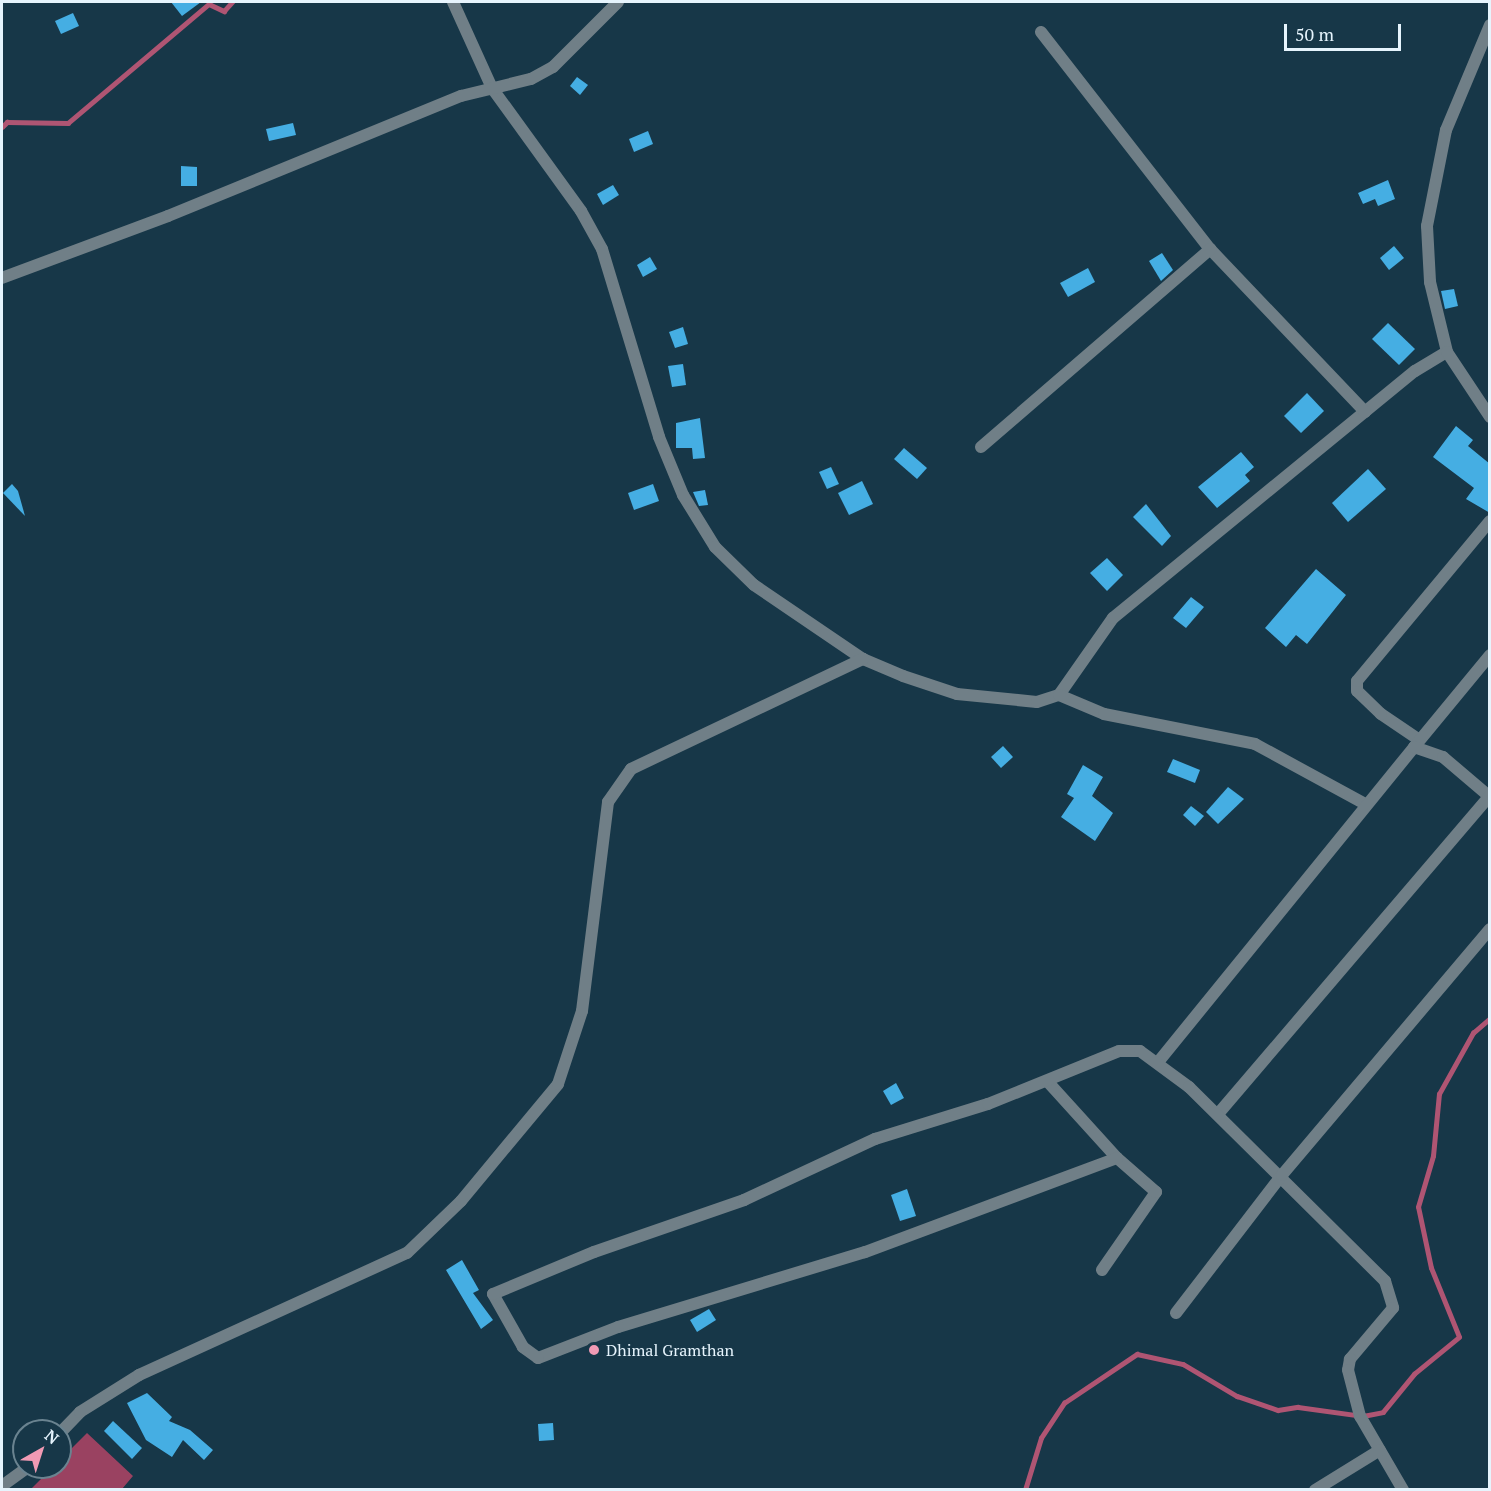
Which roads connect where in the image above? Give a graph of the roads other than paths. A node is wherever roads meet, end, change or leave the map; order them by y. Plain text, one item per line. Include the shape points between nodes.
1 (453, 2) edge
2 (618, 2) edge
3 (1490, 25) edge
4 (1041, 32) dead end
5 (492, 88) junction
6 (1210, 249) junction
7 (2, 278) edge
8 (1447, 352) junction
9 (1365, 412) junction
10 (1490, 417) edge
11 (981, 447) dead end
12 (1490, 521) edge
13 (1490, 655) edge
14 (863, 659) junction
15 (1059, 695) junction
16 (1416, 743) junction
17 (1489, 796) edge
18 (1365, 804) junction
19 (1490, 929) edge
20 (1159, 1061) junction
21 (1048, 1082) junction
22 (1218, 1114) junction
23 (1117, 1158) junction
24 (1282, 1175) junction
25 (1102, 1270) dead end
26 (1176, 1312) dead end
27 (72, 1420) edge
28 (1380, 1450) junction
29 (1315, 1490) edge
30 (1403, 1490) edge

1 - 5 street
2 - 5 street via 553,67 531,79
3 - 8 street via 1446,130 1426,226 1430,282
4 - 6 street
5 - 7 street via 461,96 168,216
5 - 14 street via 581,211 602,249 659,437 683,495 715,547 754,585
6 - 9 street
6 - 11 street
8 - 9 street
8 - 10 street
9 - 15 street via 1113,618
12 - 16 street via 1357,681 1357,691
13 - 16 street
14 - 15 street via 957,694 1037,702
14 - 27 street via 631,769 608,802 582,1011 558,1084 461,1201 407,1253 140,1375
15 - 18 street via 1104,714 1263,746
16 - 17 street via 1443,757
16 - 18 street
17 - 22 street
18 - 20 street
19 - 24 street
20 - 21 street via 1140,1051 1119,1051
20 - 22 street
21 - 23 street
21 - 23 street via 875,1139 744,1200 594,1252 493,1294 523,1347 538,1358 618,1327 865,1252
22 - 24 street
23 - 25 street via 1156,1192
24 - 26 street
24 - 28 street via 1355,1249 1393,1295 1394,1308 1350,1359 1348,1370 1360,1416
28 - 29 street
28 - 30 street

